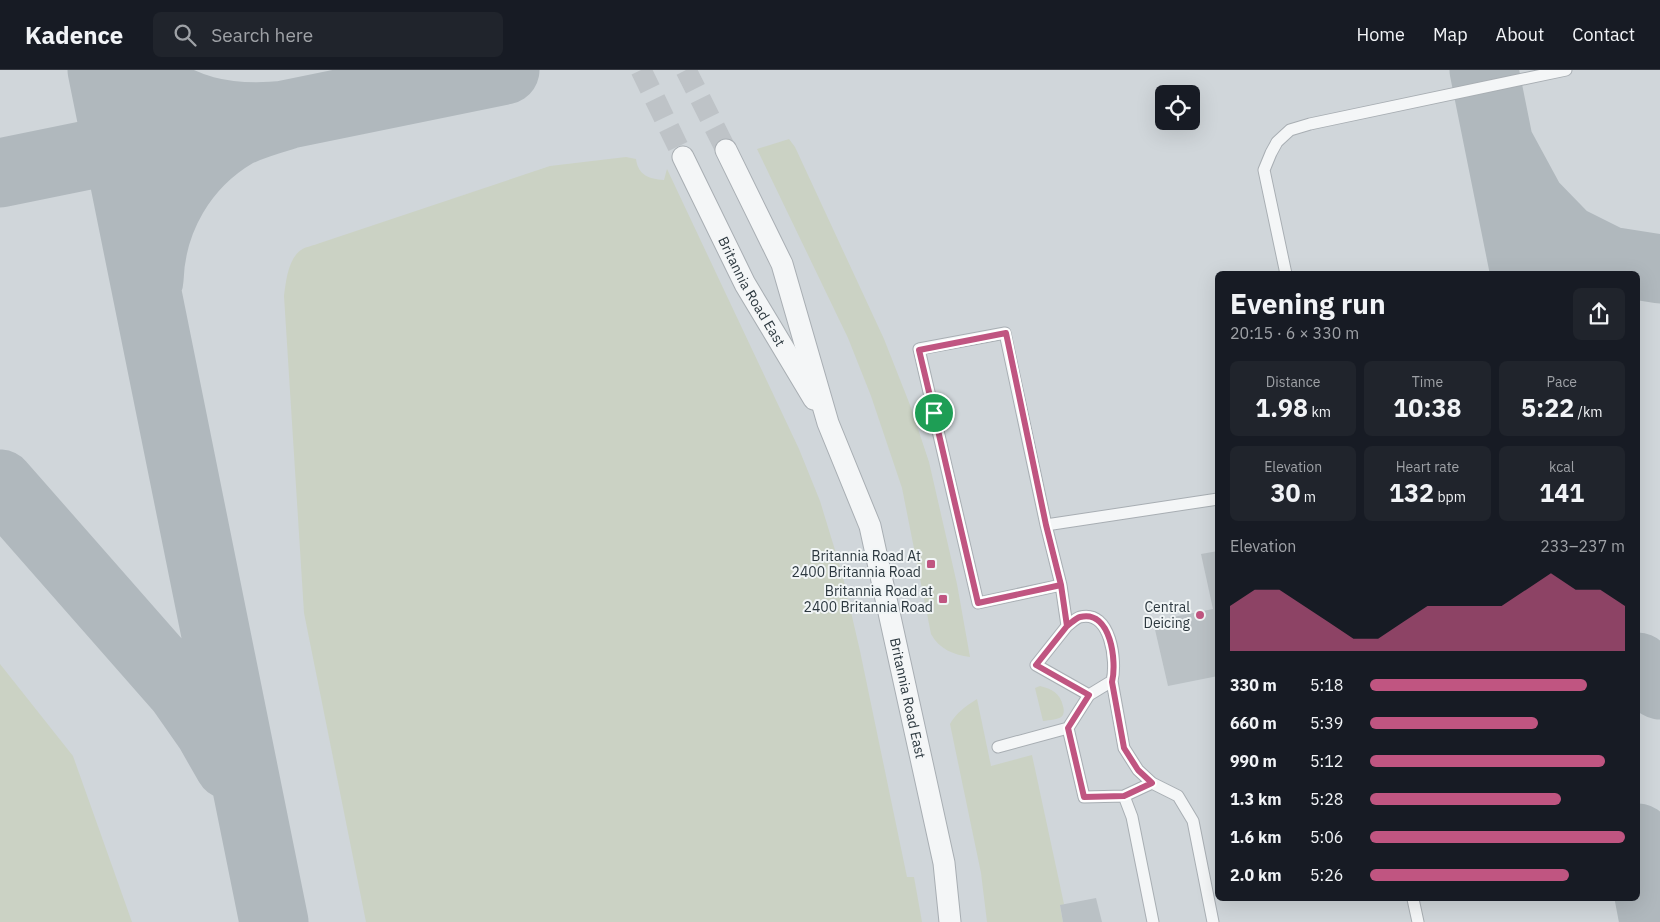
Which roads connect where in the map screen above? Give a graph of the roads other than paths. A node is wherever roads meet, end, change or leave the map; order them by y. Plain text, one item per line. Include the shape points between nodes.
1 (1566, 70) edge
2 (726, 150) tunnel mouth
3 (683, 157) tunnel mouth
4 (1285, 271) edge
5 (828, 423) junction
6 (1215, 499) edge
7 (1046, 525) junction
8 (1061, 585) junction
9 (1067, 626) junction
10 (1112, 682) junction
11 (1089, 695) junction
12 (1068, 728) junction
13 (998, 747) dead end
14 (1152, 783) junction
15 (1124, 796) junction
16 (1414, 901) edge
17 (950, 922) edge
18 (1153, 922) edge
19 (1213, 922) edge
20 (1418, 922) edge

1 - 4 lane via 1290,130 1277,142 1264,170
2 - 5 street, Britannia Road East via 782,264
3 - 5 street, Britannia Road East via 745,284
5 - 17 street, Britannia Road East via 870,526 944,863
6 - 7 lane
7 - 8 lane
7 - 8 lane via 1006,333 919,350 978,603
8 - 9 lane
9 - 10 lane via 1080,617 1092,617 1102,623 1111,641 1115,671
9 - 11 lane via 1036,665
10 - 11 lane
10 - 14 lane via 1124,748 1138,770
11 - 12 lane
12 - 13 lane
12 - 15 lane via 1084,797
14 - 15 lane
14 - 19 lane via 1178,796 1194,821
15 - 18 lane via 1132,817
16 - 20 lane

